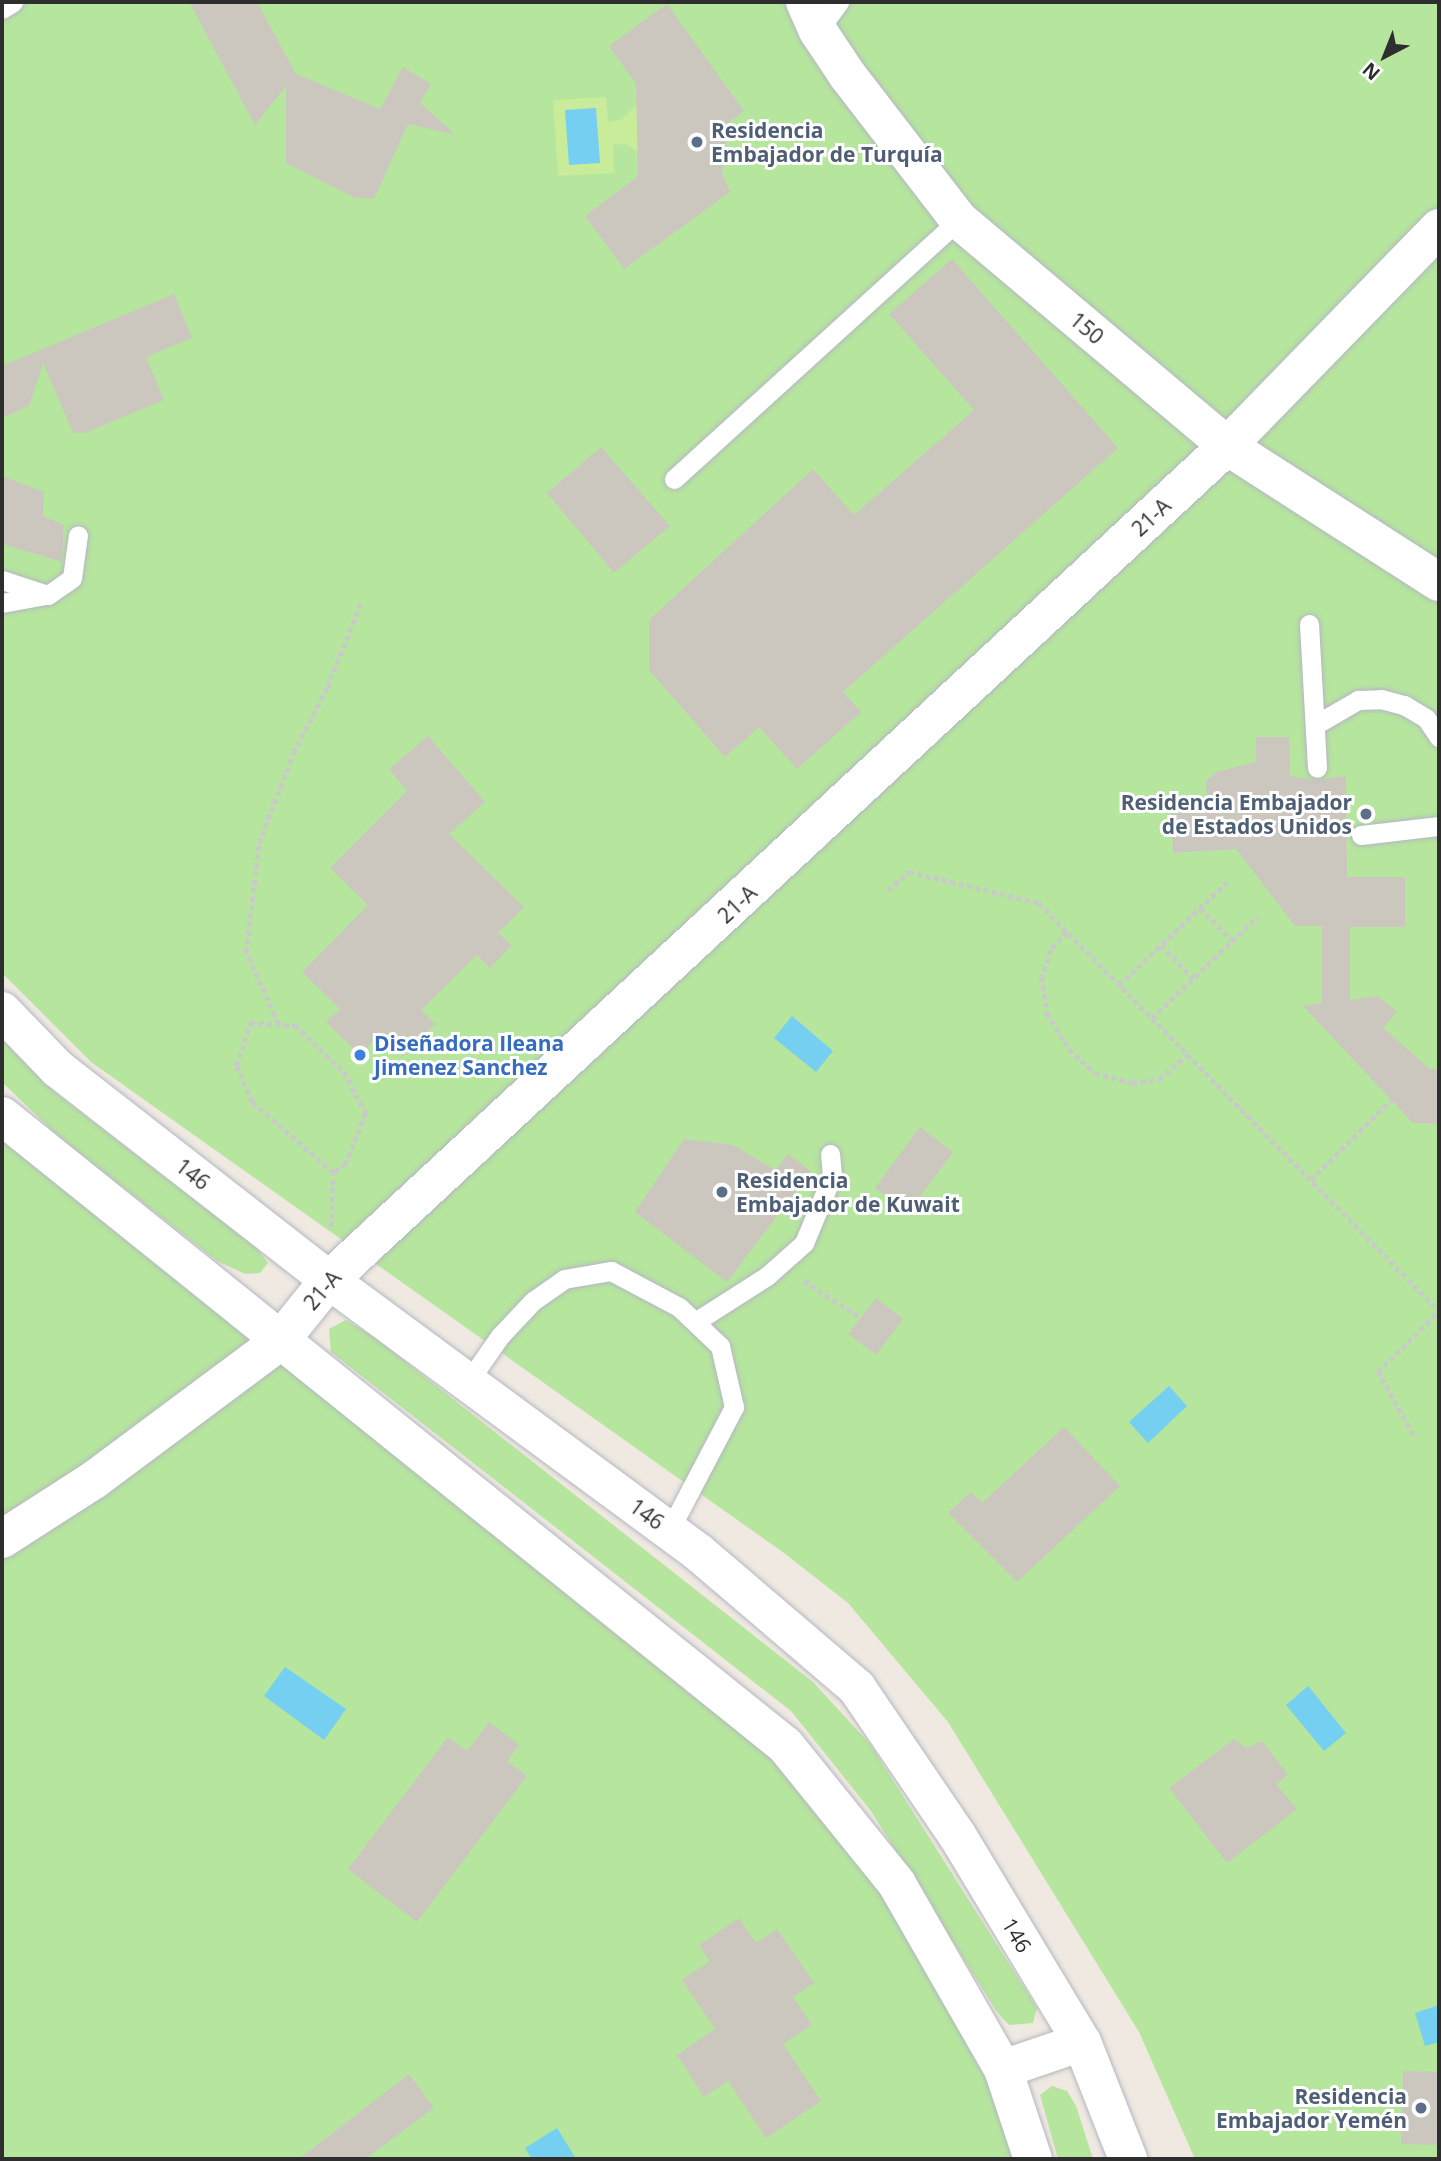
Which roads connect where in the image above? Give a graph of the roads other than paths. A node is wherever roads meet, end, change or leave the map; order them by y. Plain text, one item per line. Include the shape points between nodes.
1 (13, 2) edge
2 (2, 9) edge
3 (821, 12) edge
4 (960, 220) junction
5 (1439, 228) edge
6 (1227, 446) junction
7 (674, 479) dead end
8 (78, 535) dead end
9 (2, 580) edge
10 (1439, 582) edge
11 (48, 594) junction
12 (2, 603) edge
13 (1310, 624) dead end
14 (1315, 725) junction
15 (1439, 737) edge
16 (1317, 768) dead end
17 (1439, 808) edge
18 (1430, 827) edge
19 (1361, 835) dead end
20 (2, 1011) edge
21 (2, 1116) edge
22 (830, 1154) dead end
23 (328, 1280) junction
24 (695, 1322) junction
25 (279, 1342) junction
26 (468, 1382) junction
27 (669, 1531) junction
28 (2, 1539) edge
29 (1082, 2042) junction
30 (1003, 2069) junction
31 (1033, 2159) edge
32 (1128, 2159) edge

1 - 2 lane
3 - 4 main road, 150
4 - 6 main road, 150
4 - 7 lane
5 - 6 main road, 21-A
6 - 10 main road, 150
6 - 23 main road, 21-A
8 - 11 lane via 72,578
9 - 11 lane
11 - 12 lane
13 - 14 lane
14 - 15 lane via 1358,701 1381,699 1426,718
14 - 16 lane
17 - 18 lane
18 - 19 lane
20 - 23 main road, 146 via 58,1069
21 - 25 main road
22 - 24 lane via 832,1176 804,1243 780,1265
23 - 25 main road, 21-A
23 - 26 main road, 146
24 - 26 lane via 679,1307 611,1271 564,1279 533,1301 500,1336
24 - 27 lane via 720,1346 734,1407
25 - 28 main road, 21-A via 94,1480
25 - 30 main road via 785,1745 897,1884
26 - 27 main road, 146
27 - 29 main road, 146 via 857,1688 957,1835
29 - 30 main road
29 - 32 main road, 146
30 - 31 main road

